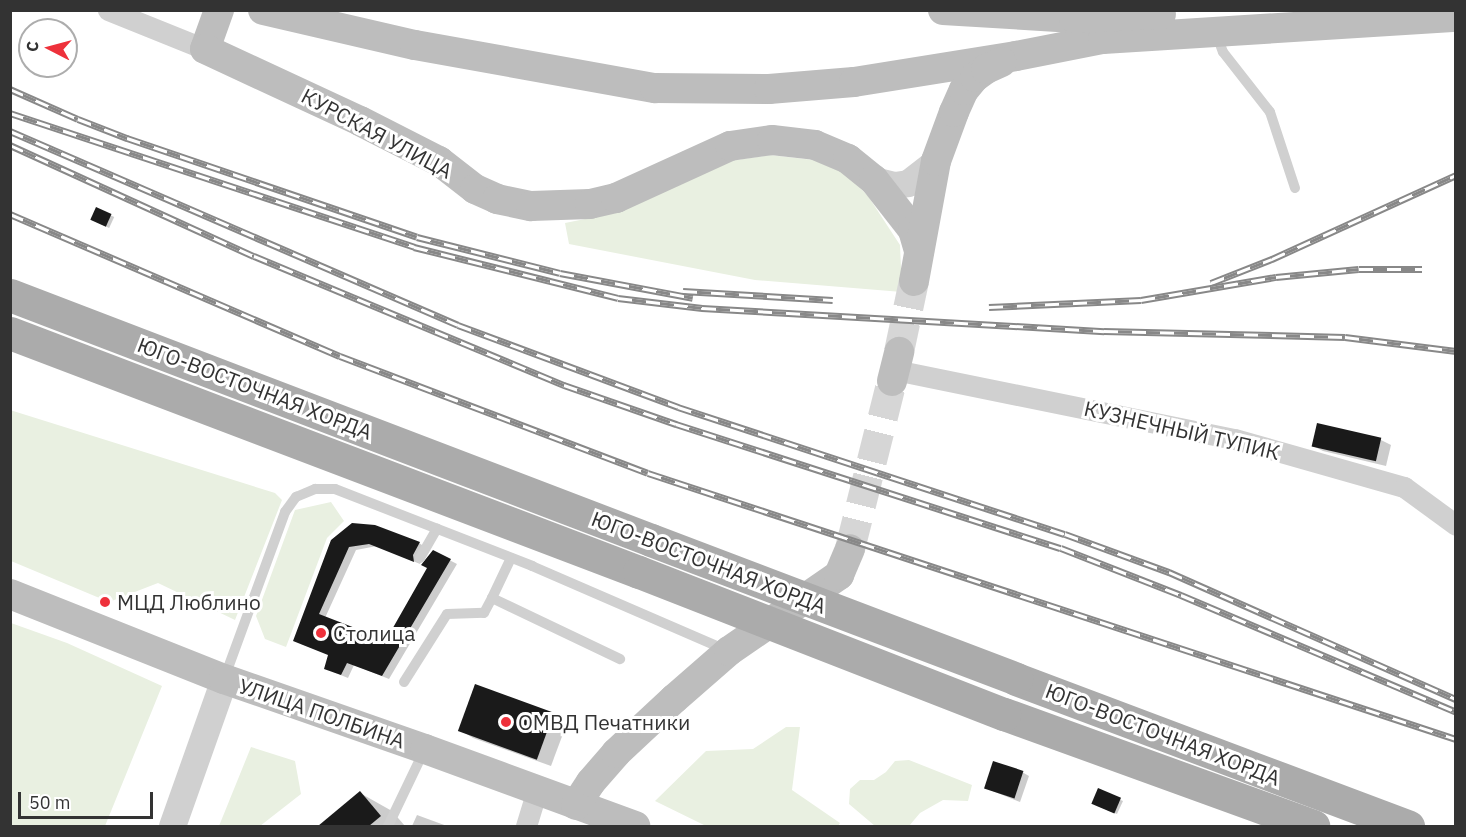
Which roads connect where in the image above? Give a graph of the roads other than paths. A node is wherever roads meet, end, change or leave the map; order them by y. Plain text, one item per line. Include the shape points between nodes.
1 (108, 10) edge
2 (221, 10) edge
3 (263, 10) edge
4 (943, 10) edge
5 (1455, 17) edge
6 (1219, 20) edge
7 (205, 49) junction
8 (1016, 56) junction
9 (286, 84) junction
10 (936, 161) junction
11 (874, 180) junction
12 (1295, 188) dead end
13 (919, 251) junction
14 (915, 281) tunnel mouth
15 (10, 295) edge
16 (10, 333) edge
17 (895, 368) dead end
18 (1455, 525) edge
19 (437, 530) junction
20 (420, 558) dead end
21 (511, 558) junction
22 (845, 562) tunnel mouth
23 (10, 594) edge
24 (492, 598) junction
25 (729, 651) junction
26 (620, 659) dead end
27 (224, 679) junction
28 (404, 681) dead end
29 (425, 749) junction
30 (537, 791) junction
31 (576, 805) junction
32 (172, 826) edge
33 (388, 826) edge
34 (526, 826) edge
35 (635, 826) edge
36 (1313, 826) edge
37 (1408, 826) edge

1 - 7 street
2 - 7 main road
2 - 9 main road via 224,38 231,47
3 - 8 main road via 415,45 655,88 769,89 854,81
4 - 6 main road via 1074,18
5 - 6 main road
6 - 8 main road
6 - 12 lane via 1223,52 1270,112
7 - 9 main road, КУРСКАЯ УЛИЦА
8 - 10 main road via 986,69 964,90
9 - 11 main road, КУРСКАЯ УЛИЦА via 439,161 475,189 497,199 531,206 565,207 616,198 730,146 772,140 815,145 848,159
10 - 11 street via 908,183 894,185
10 - 13 main road
11 - 13 main road, КУРСКАЯ УЛИЦА via 913,230
13 - 14 main road
15 - 37 main road, ЮГО-ВОСТОЧНАЯ ХОРДА, bridge
16 - 36 main road, ЮГО-ВОСТОЧНАЯ ХОРДА, bridge via 1004,714
17 - 18 street, КУЗНЕЧНЫЙ ТУПИК via 1234,439 1404,487
19 - 20 lane
19 - 21 lane
19 - 27 lane via 335,489 315,489 296,497 285,512
21 - 24 lane
21 - 25 lane
22 - 25 main road
23 - 27 main road, УЛИЦА ПОЛБИНА
24 - 26 lane
24 - 28 lane via 484,613 447,614
25 - 31 main road via 616,753
27 - 29 main road, УЛИЦА ПОЛБИНА
27 - 32 street
29 - 30 main road, УЛИЦА ПОЛБИНА
29 - 33 lane
30 - 31 main road, УЛИЦА ПОЛБИНА
30 - 34 street
31 - 35 main road, УЛИЦА ПОЛБИНА

